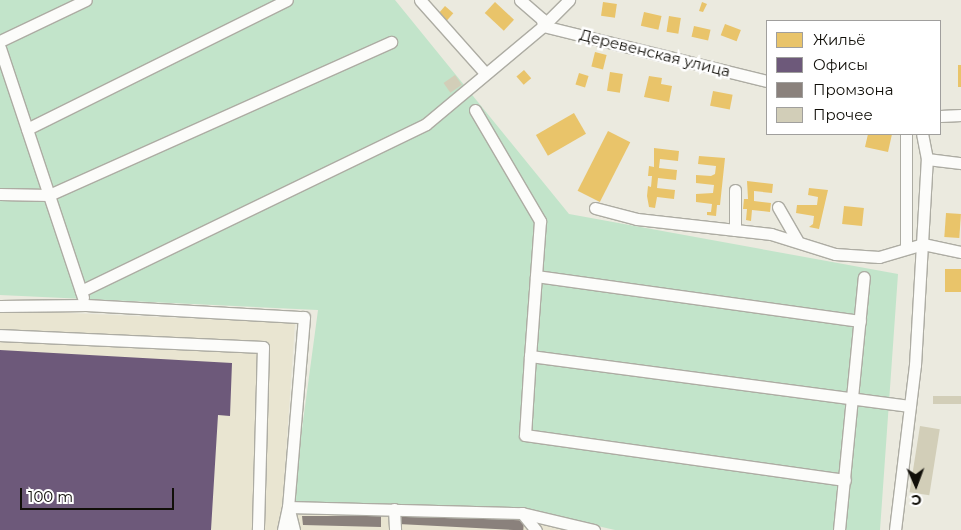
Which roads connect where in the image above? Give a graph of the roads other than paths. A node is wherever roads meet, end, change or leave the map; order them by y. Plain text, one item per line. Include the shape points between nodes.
1 (86, 0) edge
2 (287, 0) edge
3 (420, 0) edge
4 (520, 0) edge
5 (568, 0) edge
6 (543, 26) junction
7 (0, 41) edge
8 (391, 42) dead end
9 (0, 48) edge
10 (485, 73) junction
11 (766, 81) edge
12 (475, 110) dead end
13 (961, 114) edge
14 (941, 116) edge
15 (27, 129) junction
16 (906, 135) edge
17 (922, 135) edge
18 (927, 159) junction
19 (961, 163) edge
20 (735, 190) dead end
21 (0, 194) edge
22 (49, 195) junction
23 (778, 207) dead end
24 (594, 208) dead end
25 (735, 230) junction
26 (797, 240) junction
27 (922, 244) junction
28 (906, 247) junction
29 (961, 252) edge
30 (536, 276) junction
31 (864, 277) dead end
32 (81, 291) junction
33 (86, 304) junction
34 (0, 306) edge
35 (860, 321) junction
36 (0, 335) edge
37 (530, 356) junction
38 (854, 399) junction
39 (910, 406) junction
40 (845, 480) junction
41 (288, 508) junction
42 (394, 509) junction
43 (522, 513) junction
44 (258, 530) edge
45 (283, 530) edge
46 (294, 530) edge
47 (395, 530) edge
48 (536, 530) edge
49 (590, 530) edge
50 (839, 530) edge
51 (895, 530) edge

1 - 7 street
2 - 15 street
3 - 10 street
4 - 6 street via 542,19
5 - 6 street
6 - 10 street
6 - 11 street, Деревенская улица
8 - 22 street
9 - 15 street
10 - 32 street via 426,124
12 - 30 street via 540,221
13 - 14 street
15 - 22 street
16 - 28 street
17 - 18 street
18 - 19 street
18 - 27 street
20 - 25 street
21 - 22 street
22 - 32 street
23 - 26 street
24 - 25 street via 637,219
25 - 26 street
26 - 28 street via 834,254 879,257
27 - 28 street
27 - 29 street
27 - 39 street
30 - 35 street
30 - 37 street
31 - 35 street
32 - 33 street
33 - 34 street
33 - 41 street via 304,317
35 - 38 street
36 - 44 street via 264,347
37 - 38 street
37 - 40 street via 525,435
38 - 39 street
38 - 40 street
39 - 51 street
40 - 50 street
41 - 42 street
41 - 45 street
41 - 46 street
42 - 43 street
42 - 47 street
43 - 48 street
43 - 49 street

